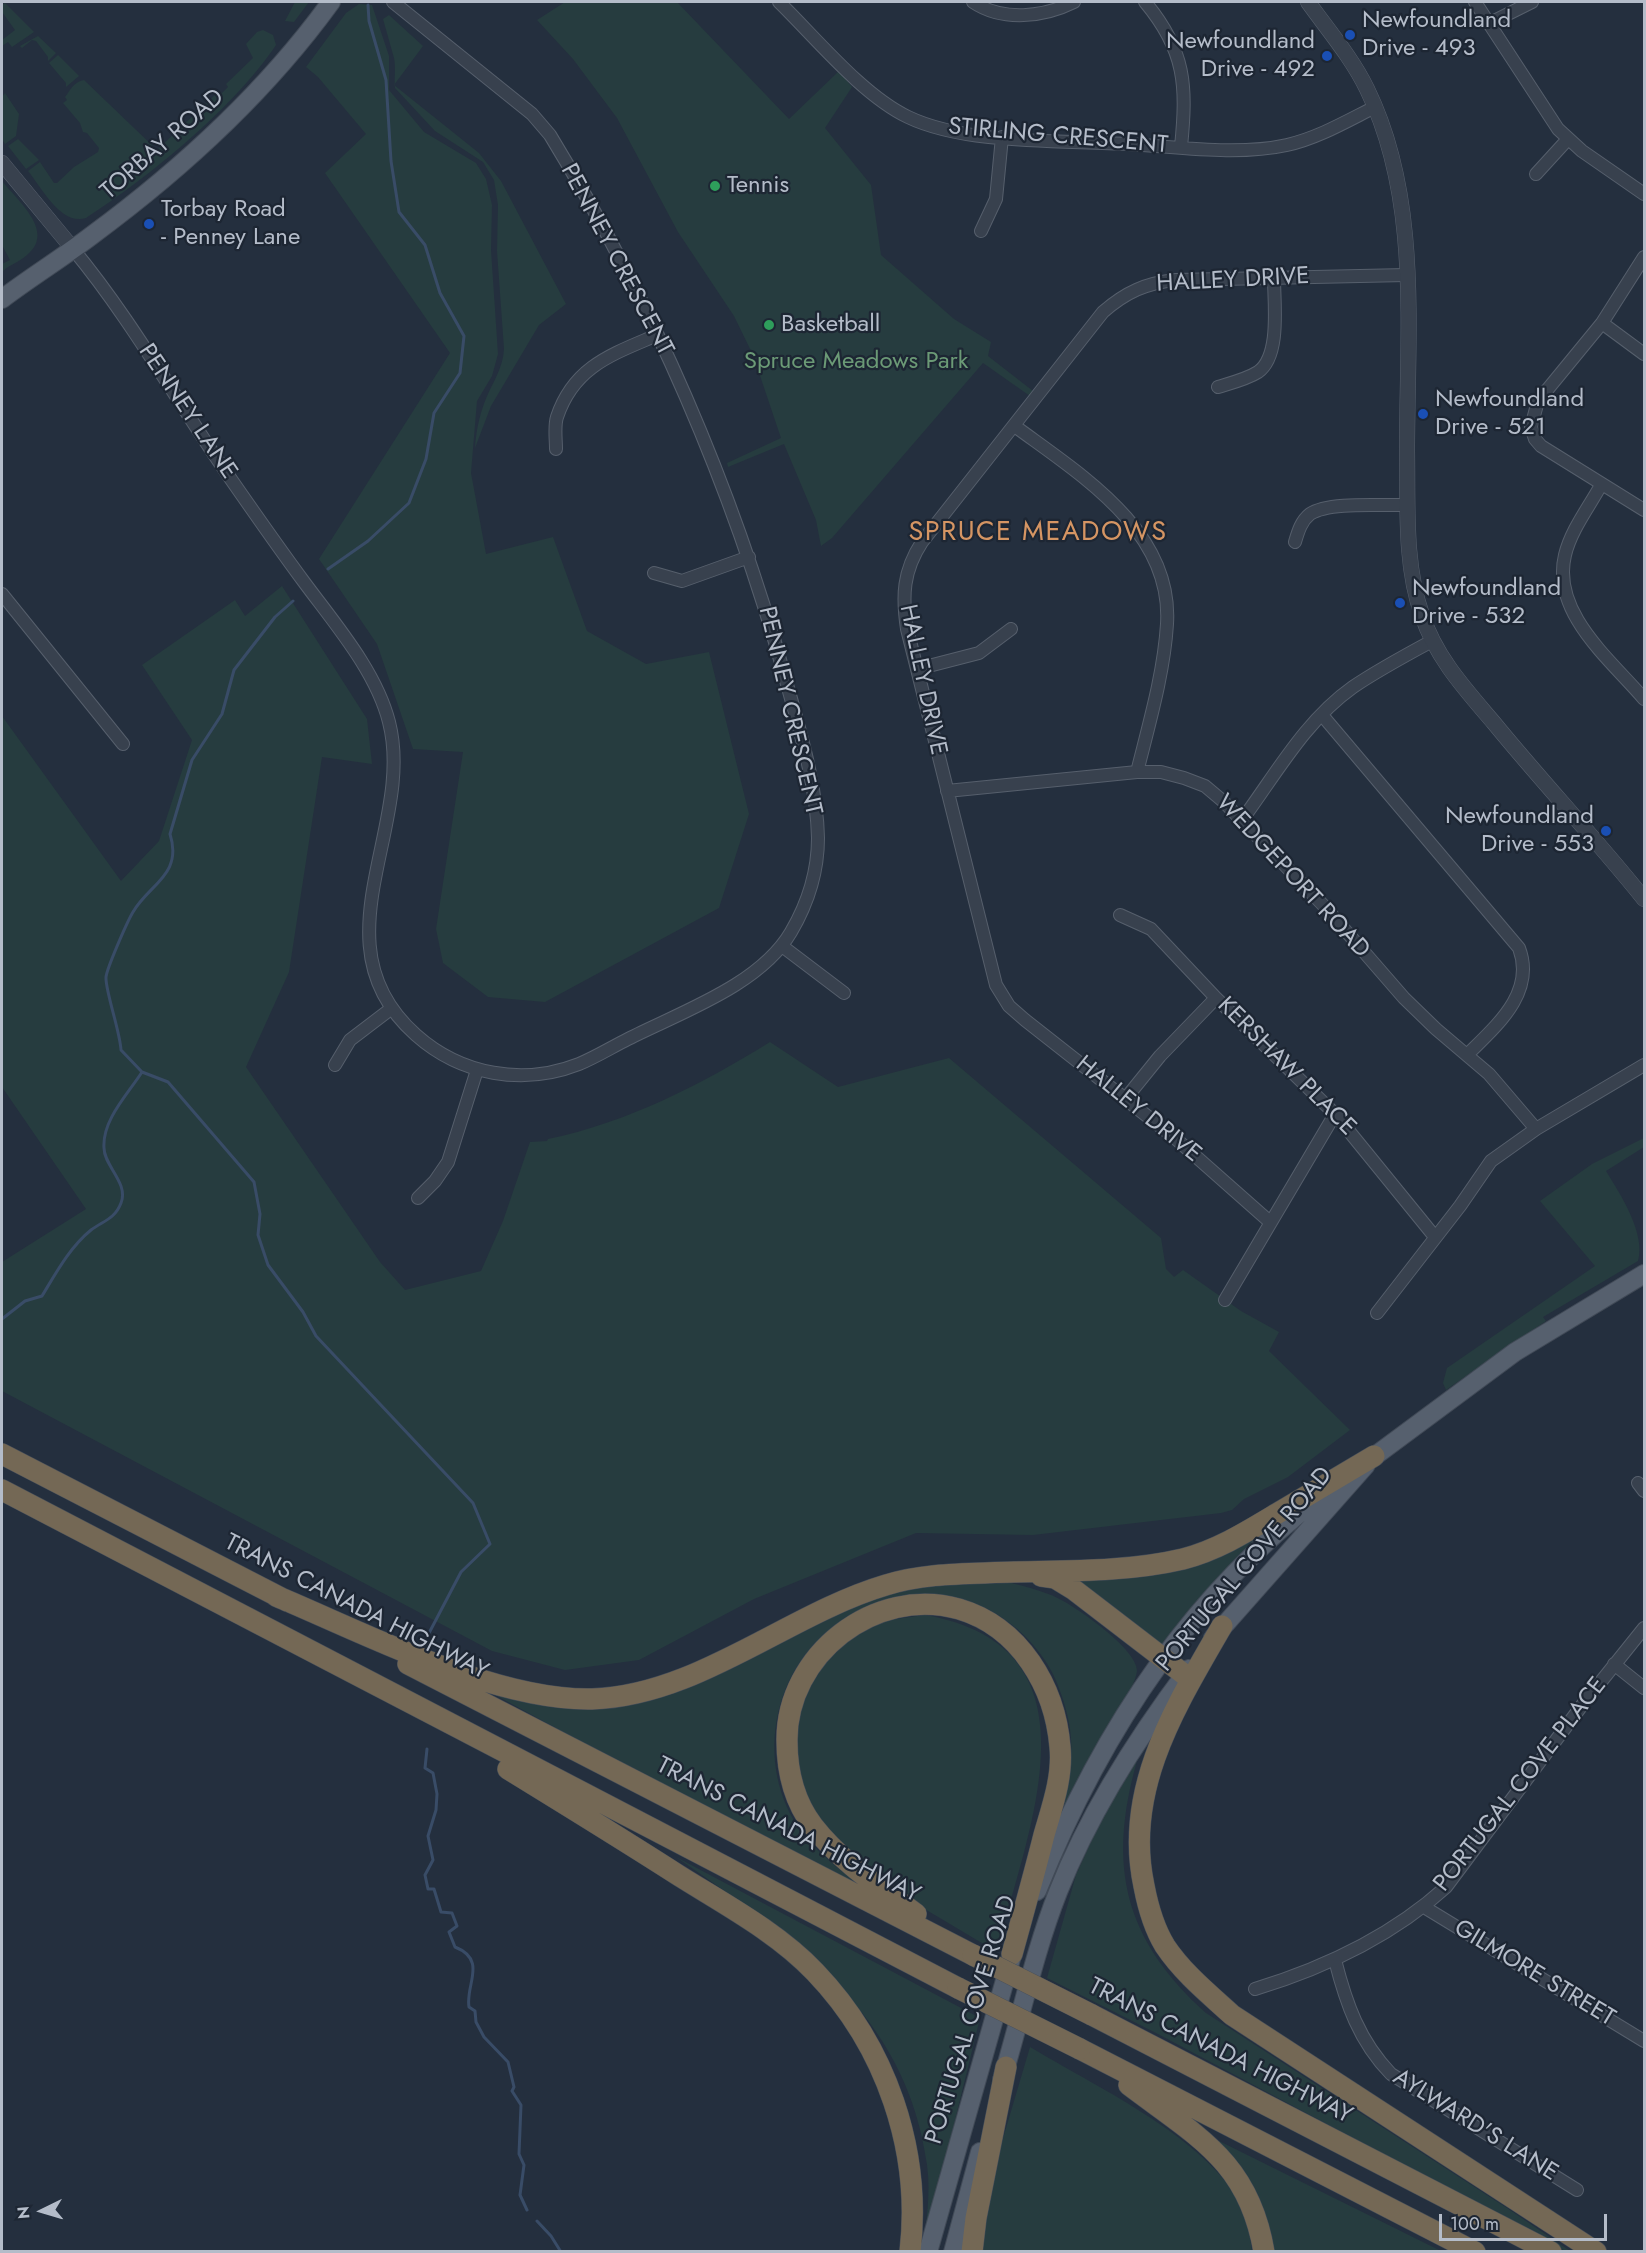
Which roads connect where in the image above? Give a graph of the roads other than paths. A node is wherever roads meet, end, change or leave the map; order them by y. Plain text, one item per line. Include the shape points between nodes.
1 (331, 2) edge
2 (393, 2) edge
3 (779, 2) edge
4 (973, 2) edge
5 (1074, 2) edge
6 (1144, 2) edge
7 (1308, 2) edge
8 (1476, 2) edge
9 (1532, 2) edge
10 (1490, 23) junction
11 (1375, 107) junction
12 (1002, 137) junction
13 (1568, 140) junction
14 (1181, 147) junction
15 (2, 163) edge
16 (1536, 174) dead end
17 (1644, 194) edge
18 (981, 231) dead end
19 (73, 249) junction
20 (1644, 257) edge
21 (1406, 275) junction
22 (1274, 278) junction
23 (2, 299) edge
24 (1602, 323) junction
25 (657, 335) junction
26 (1644, 354) edge
27 (1218, 387) dead end
28 (1016, 427) junction
29 (556, 449) dead end
30 (1602, 485) junction
31 (1407, 505) junction
32 (1644, 510) edge
33 (1294, 542) dead end
34 (749, 557) junction
35 (654, 573) dead end
36 (300, 576) joint
37 (2, 594) edge
38 (1011, 629) dead end
39 (1432, 641) junction
40 (917, 669) junction
41 (1644, 699) edge
42 (1322, 715) junction
43 (123, 744) dead end
44 (1137, 772) junction
45 (947, 792) junction
46 (1242, 820) junction
47 (1641, 889) edge
48 (1120, 915) dead end
49 (782, 946) junction
50 (844, 993) dead end
51 (1216, 998) junction
52 (392, 1008) junction
53 (1467, 1055) junction
54 (335, 1065) dead end
55 (1644, 1065) edge
56 (477, 1070) junction
57 (1126, 1098) junction
58 (1335, 1114) junction
59 (1536, 1129) junction
60 (418, 1198) dead end
61 (1270, 1222) junction
62 (1435, 1238) junction
63 (1644, 1274) edge
64 (1225, 1300) dead end
65 (1377, 1313) dead end
66 (2, 1454) edge
67 (1374, 1456) junction
68 (2, 1490) edge
69 (1007, 1572) junction
70 (276, 1596) junction
71 (1222, 1626) junction
72 (1644, 1628) edge
73 (1163, 1657) junction
74 (1614, 1664) junction
75 (1185, 1674) junction
76 (1644, 1688) edge
77 (459, 1727) junction
78 (1424, 1907) junction
79 (973, 1954) junction
80 (1012, 1954) junction
81 (1335, 1960) junction
82 (1255, 1989) dead end
83 (1644, 2041) edge
84 (1080, 2049) junction
85 (1006, 2067) junction
86 (1577, 2190) dead end
87 (910, 2252) edge
88 (928, 2252) edge
89 (952, 2252) edge
90 (972, 2252) edge
91 (1264, 2252) edge
92 (1474, 2252) edge
93 (1551, 2252) edge
94 (1596, 2252) edge

1 - 19 main road, TORBAY ROAD via 289,58 249,101 161,182
2 - 25 street, PENNEY CRESCENT via 541,124 558,148
3 - 12 street, STIRLING CRESCENT via 866,88 905,116 953,131
4 - 5 street via 992,11 1019,15 1046,13
6 - 14 street via 1164,29 1180,68 1185,102
7 - 11 street via 1360,76
8 - 10 street
9 - 10 street
10 - 13 street
11 - 14 street, STIRLING CRESCENT via 1287,145 1237,150
11 - 21 street via 1388,141 1399,192
12 - 14 street, STIRLING CRESCENT
12 - 18 street via 996,199
13 - 16 street
13 - 17 street
15 - 19 street
19 - 23 main road, TORBAY ROAD
19 - 36 street, PENNEY LANE via 129,324 227,474
20 - 24 street
21 - 22 street, HALLEY DRIVE
21 - 31 street
22 - 27 street via 1273,345 1269,360 1256,373
22 - 28 street, HALLEY DRIVE via 1153,283 1122,296 1103,312
24 - 26 street
24 - 30 street via 1538,401 1531,427 1541,446
25 - 29 street via 602,360 579,378 557,418
25 - 34 street, PENNEY CRESCENT via 713,461
28 - 40 street, HALLEY DRIVE via 910,560 903,604
28 - 44 street via 1106,497 1133,523 1152,553 1163,585 1167,622
30 - 32 street
30 - 41 street via 1575,530 1565,555 1563,581 1568,603 1579,623
31 - 33 street via 1336,507 1315,512 1303,521
31 - 39 street via 1414,583
34 - 35 street via 682,581
34 - 49 street, PENNEY CRESCENT via 788,688 816,808 816,863 810,892
36 - 52 street, PENNEY CRESCENT via 375,686 389,720 393,780 368,926 374,968
37 - 43 street
38 - 40 street via 979,653
39 - 42 street via 1352,688
39 - 47 street via 1520,756
40 - 45 street, HALLEY DRIVE
42 - 46 street via 1285,757
42 - 53 street via 1519,948 1524,970 1518,998
44 - 45 street, WEDGEPORT ROAD
44 - 46 street, WEDGEPORT ROAD via 1161,772 1205,786
45 - 57 street, HALLEY DRIVE via 996,985 1009,1006 1025,1020
46 - 53 street, WEDGEPORT ROAD via 1404,998
48 - 51 street, KERSHAW PLACE via 1151,929
49 - 50 street
49 - 56 street, PENNEY CRESCENT via 728,989 580,1063 522,1076
51 - 57 street
51 - 58 street, KERSHAW PLACE
52 - 54 street via 350,1040
52 - 56 street, PENNEY CRESCENT via 421,1039
53 - 59 street, WEDGEPORT ROAD via 1514,1101
55 - 59 street
56 - 60 street via 448,1162
57 - 61 street, HALLEY DRIVE
58 - 61 street
58 - 62 street, KERSHAW PLACE
59 - 62 street via 1491,1161
61 - 64 street
62 - 65 street
63 - 67 main road, PORTUGAL COVE ROAD via 1515,1353
66 - 70 highway, TRANS CANADA HIGHWAY
67 - 69 highway via 1226,1544 1184,1558 1129,1567
67 - 71 main road, PORTUGAL COVE ROAD
67 - 73 main road, PORTUGAL COVE ROAD via 1278,1529 1237,1568
68 - 77 highway
69 - 70 highway via 933,1575 886,1585 841,1602 685,1677 640,1692 594,1699 551,1697 488,1682
69 - 73 highway via 1055,1578
70 - 79 highway, TRANS CANADA HIGHWAY
71 - 75 main road, PORTUGAL COVE ROAD
71 - 94 highway via 1174,1709 1142,1795 1141,1872 1150,1913 1165,1946 1192,1979 1232,2015
72 - 74 street, PORTUGAL COVE PLACE
73 - 75 highway
73 - 80 main road, PORTUGAL COVE ROAD via 1081,1796
74 - 76 street
74 - 78 street, PORTUGAL COVE PLACE via 1463,1866
75 - 85 main road, PORTUGAL COVE ROAD via 1122,1765 1084,1834 1058,1892
77 - 84 highway, bridge
77 - 87 highway via 476,1750 749,1920 814,1971 833,1993 871,2049 903,2132 911,2186
78 - 81 street, PORTUGAL COVE PLACE
78 - 83 street, GILMORE STREET
79 - 80 highway via 833,1850 794,1792 787,1759 787,1724 796,1690 810,1663 829,1643 853,1624 886,1610 925,1606 959,1610 990,1624 1021,1648 1044,1681 1056,1716 1061,1749 1058,1783
79 - 93 highway, TRANS CANADA HIGHWAY, bridge
80 - 88 main road, PORTUGAL COVE ROAD
81 - 82 street, PORTUGAL COVE PLACE
81 - 86 street, AYLWARD'S LANE via 1346,2003 1361,2036 1391,2074
84 - 91 highway via 1230,2165 1246,2192
84 - 92 highway
85 - 89 main road, PORTUGAL COVE ROAD
85 - 90 highway

